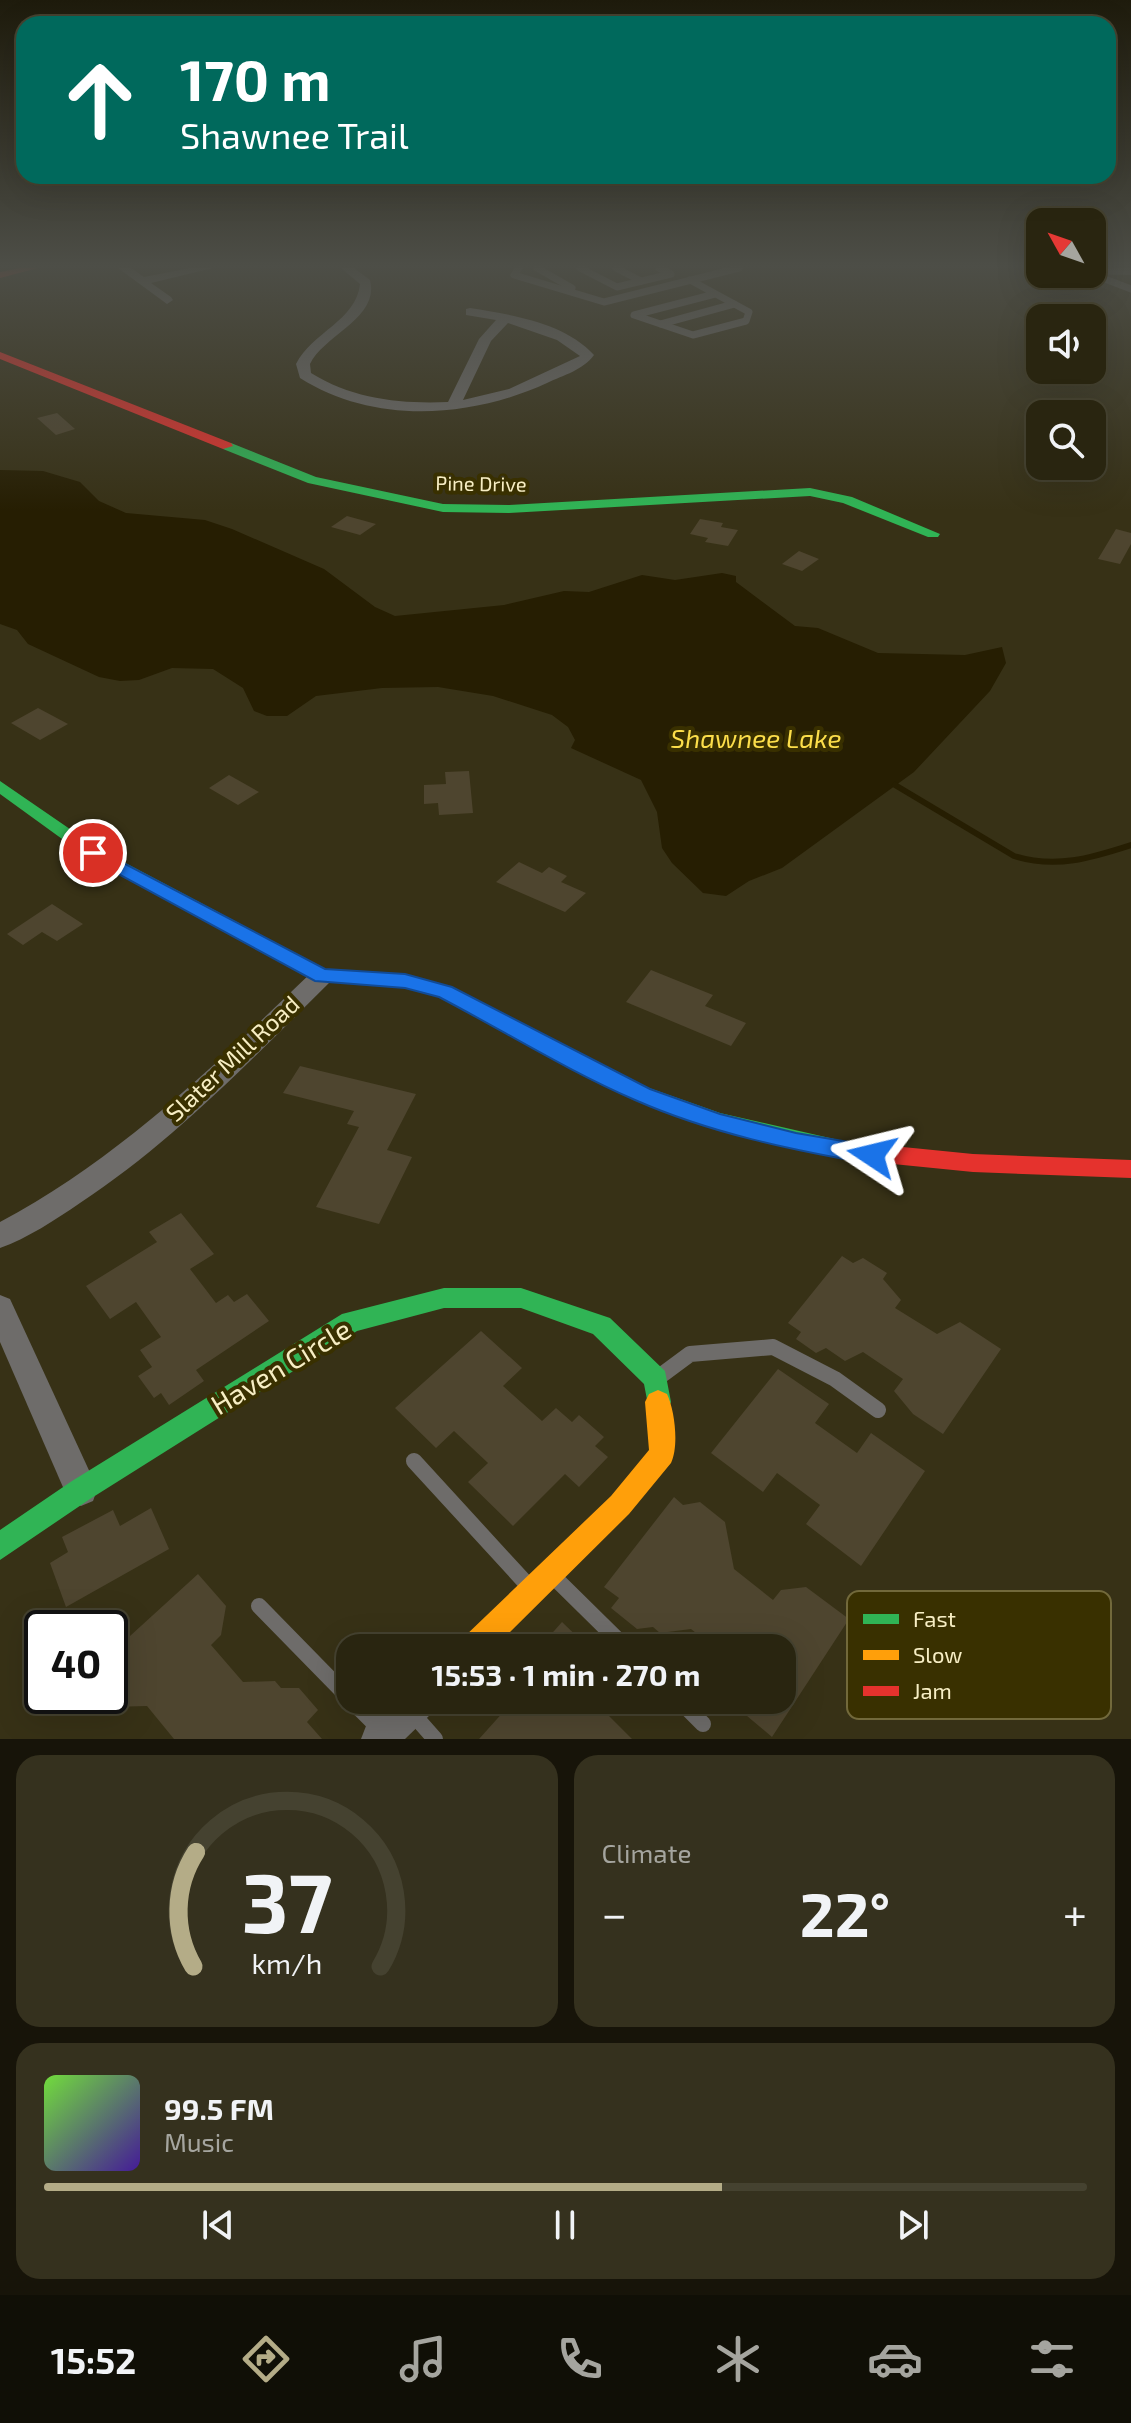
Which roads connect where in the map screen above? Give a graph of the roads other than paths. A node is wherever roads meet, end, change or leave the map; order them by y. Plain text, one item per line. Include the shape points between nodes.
1 (313, 349) edge
2 (480, 349) edge
3 (578, 349) edge
4 (0, 355) edge
5 (454, 404) junction
6 (933, 534) dead end
7 (0, 786) edge
8 (322, 976) junction
9 (1131, 1169) edge
10 (0, 1236) edge
11 (0, 1308) edge
12 (656, 1379) junction
13 (878, 1410) dead end
14 (414, 1461) dead end
15 (81, 1490) junction
16 (0, 1546) edge
17 (550, 1573) junction
18 (533, 1590) junction
19 (259, 1606) dead end
20 (487, 1634) edge
21 (612, 1634) edge
22 (336, 1686) edge
23 (693, 1714) edge
24 (398, 1720) edge
25 (703, 1724) dead end
26 (435, 1739) edge

1 - 5 street via 305,356 305,375 335,393 409,404
2 - 5 street
3 - 5 street via 587,355 582,362 503,396
4 - 6 street, Pine Drive via 312,480 390,498 443,508 509,509 810,492 847,500
7 - 8 street via 93,853
8 - 9 street, Slater Mill Road via 405,981 445,992 642,1094 796,1142 872,1155
8 - 10 street, Slater Mill Road via 207,1087 112,1166
11 - 15 street
12 - 13 lane via 690,1354 773,1347 835,1379
12 - 15 street, Haven Circle via 601,1326 521,1298 444,1298 351,1322
12 - 17 street via 662,1454 620,1505
14 - 18 lane
15 - 16 street, Haven Circle
17 - 18 street
17 - 21 lane
18 - 20 street
19 - 22 lane
23 - 25 lane
24 - 26 lane

